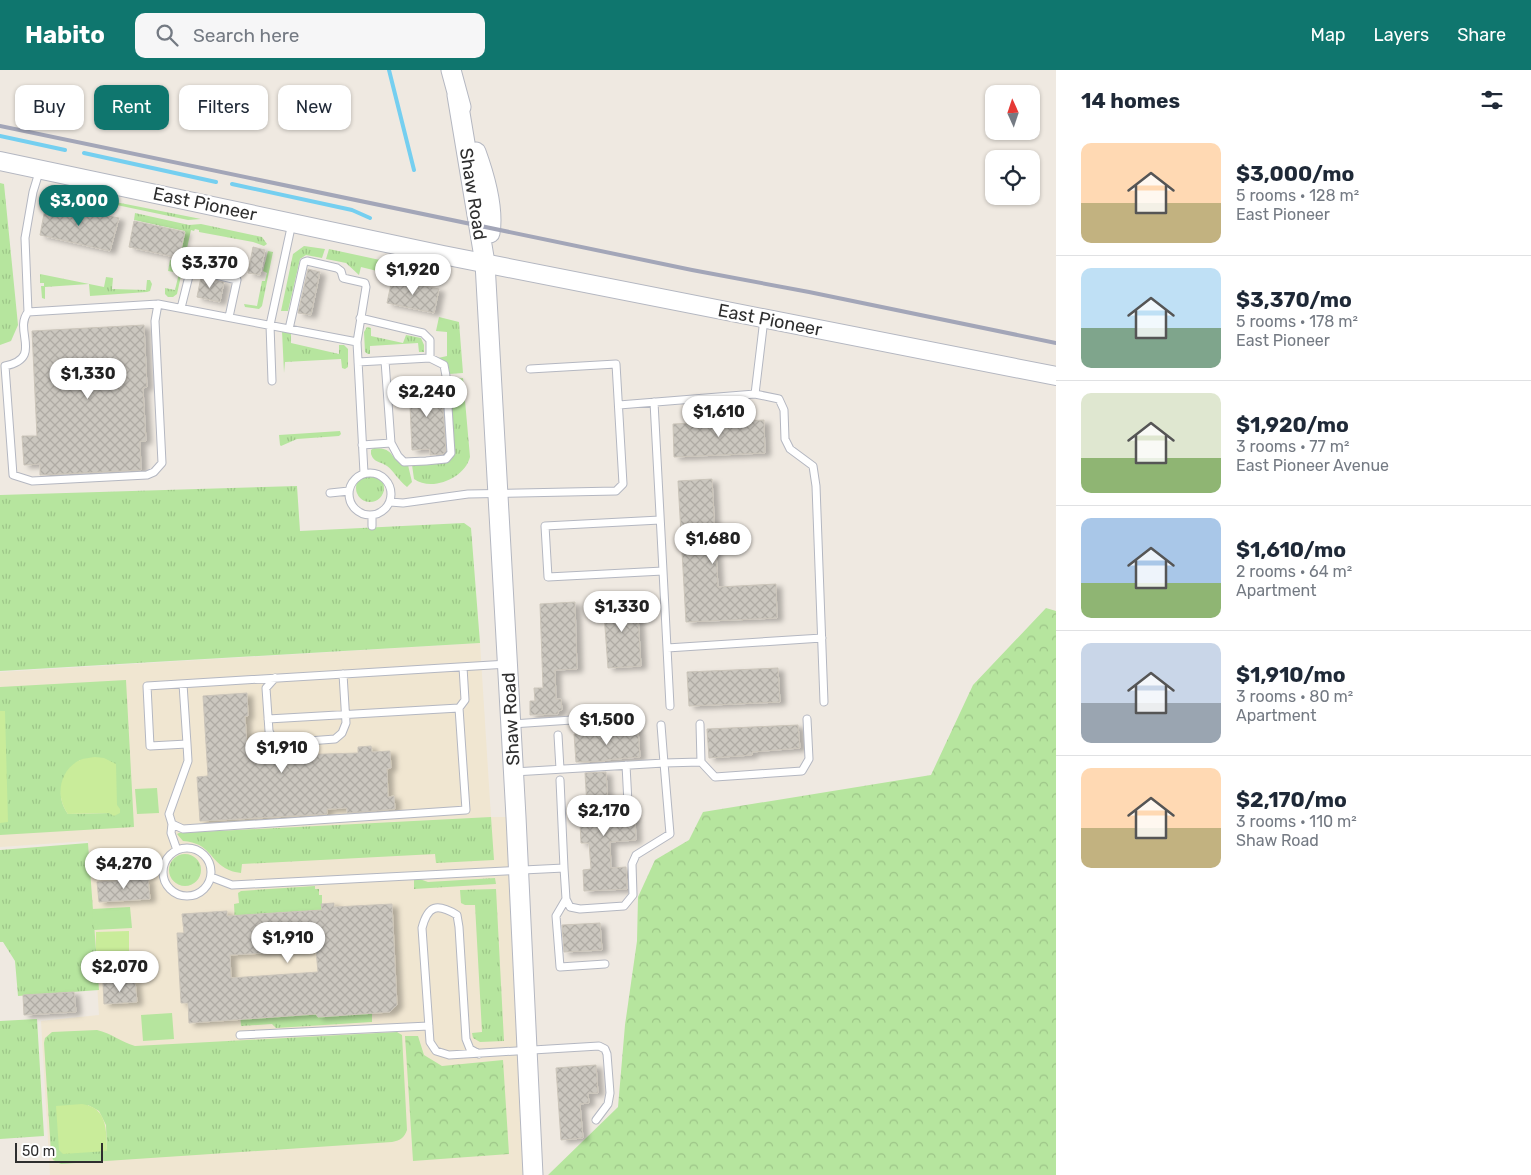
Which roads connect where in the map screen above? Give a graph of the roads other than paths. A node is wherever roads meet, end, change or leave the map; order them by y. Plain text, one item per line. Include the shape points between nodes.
1 (451, 70) edge
2 (0, 161) edge
3 (40, 169) junction
4 (292, 223) junction
5 (485, 263) junction
6 (158, 304) junction
7 (181, 308) junction
8 (28, 312) junction
9 (229, 317) junction
10 (360, 318) junction
11 (764, 319) junction
12 (270, 325) junction
13 (289, 329) junction
14 (357, 342) junction
15 (430, 358) junction
16 (386, 360) junction
17 (358, 362) junction
18 (530, 369) dead end
19 (1056, 376) edge
20 (272, 381) dead end
21 (755, 394) junction
22 (654, 402) junction
23 (619, 405) junction
24 (391, 443) junction
25 (362, 445) junction
26 (364, 473) junction
27 (349, 491) junction
28 (330, 493) dead end
29 (498, 493) junction
30 (390, 502) junction
31 (372, 515) junction
32 (660, 520) junction
33 (372, 526) dead end
34 (663, 571) junction
35 (822, 638) junction
36 (667, 648) junction
37 (508, 664) junction
38 (463, 667) junction
39 (343, 674) junction
40 (275, 678) junction
41 (183, 684) junction
42 (824, 702) dead end
43 (670, 706) dead end
44 (459, 708) junction
45 (346, 715) junction
46 (602, 718) dead end
47 (268, 719) junction
48 (808, 719) dead end
49 (511, 724) junction
50 (700, 724) dead end
51 (661, 725) dead end
52 (558, 735) dead end
53 (187, 744) junction
54 (701, 762) junction
55 (664, 763) junction
56 (626, 765) junction
57 (560, 769) junction
58 (514, 772) junction
59 (560, 780) dead end
60 (628, 802) dead end
61 (172, 824) junction
62 (177, 850) junction
63 (564, 868) junction
64 (519, 870) junction
65 (211, 877) junction
66 (566, 899) junction
67 (605, 964) dead end
68 (429, 1026) junction
69 (240, 1035) dead end
70 (528, 1050) junction
71 (479, 1054) junction
72 (596, 1120) dead end
73 (534, 1175) edge

1 - 5 main road, Shaw Road via 487,190 491,227
2 - 3 street, East Pioneer
3 - 4 street, East Pioneer
3 - 8 lane via 26,238
4 - 5 street, East Pioneer
4 - 12 lane
5 - 11 street, East Pioneer
5 - 29 main road, Shaw Road
6 - 7 lane
6 - 8 lane
6 - 8 lane via 162,463 147,475 32,481 14,475 5,366 17,363 25,352
7 - 9 lane
7 - 9 lane via 189,276 199,271 237,280
9 - 12 lane
10 - 13 lane via 365,283 343,278 337,268 307,261 302,264
10 - 14 lane
10 - 15 lane via 423,333 430,340
11 - 19 street, East Pioneer
11 - 21 lane
12 - 13 lane
12 - 20 lane
13 - 14 lane
14 - 17 lane
15 - 16 lane
15 - 24 lane via 444,365 451,453 446,459 404,462
16 - 17 lane
16 - 24 lane
17 - 25 lane
18 - 23 lane via 616,364
21 - 22 lane
21 - 35 lane via 779,399 784,410 785,440 790,449 813,466
22 - 23 lane
22 - 32 lane
23 - 29 lane via 622,484 616,491
24 - 25 lane
25 - 26 lane
26 - 27 lane via 352,482
26 - 30 lane via 377,473 388,482
27 - 28 lane
27 - 31 lane via 350,503 355,509
29 - 30 lane
29 - 37 main road, Shaw Road
30 - 31 lane via 381,512
31 - 33 lane
32 - 34 lane
32 - 34 lane via 545,526 548,577
34 - 36 lane
35 - 36 lane
35 - 42 lane
36 - 43 lane
37 - 38 lane
37 - 49 main road, Shaw Road
38 - 39 lane
38 - 44 lane via 465,700
39 - 40 lane
39 - 45 lane
40 - 41 lane
40 - 47 lane via 266,688
41 - 53 lane
41 - 53 lane via 147,686 150,746
44 - 45 lane
44 - 61 lane via 466,810 183,829
45 - 47 lane
45 - 47 lane via 342,733 335,739 282,743 273,739
46 - 49 lane
48 - 54 lane via 809,759 802,771 716,777
49 - 58 main road, Shaw Road
50 - 54 lane
51 - 55 lane
52 - 57 lane
53 - 61 lane via 188,761 169,814
54 - 55 lane
55 - 56 lane
55 - 66 lane via 670,834 636,855 632,864 634,895 624,906 580,909 570,907
56 - 57 lane
56 - 60 lane
57 - 58 lane
58 - 64 main road, Shaw Road
59 - 63 lane
61 - 62 lane via 170,832
62 - 65 lane via 196,849 204,854 209,861
62 - 65 lane via 168,857 162,871 171,892 195,896 208,885
63 - 64 lane
63 - 66 lane
64 - 65 lane via 232,885
64 - 70 main road, Shaw Road
66 - 67 lane via 556,916 560,967
68 - 69 lane
68 - 71 lane via 430,1042 436,1051 449,1056
68 - 71 lane via 422,928 425,914 433,908 445,908 457,915 466,1039 470,1049
70 - 71 lane
70 - 72 lane via 599,1046 605,1049 610,1093 608,1104
70 - 73 main road, Shaw Road

